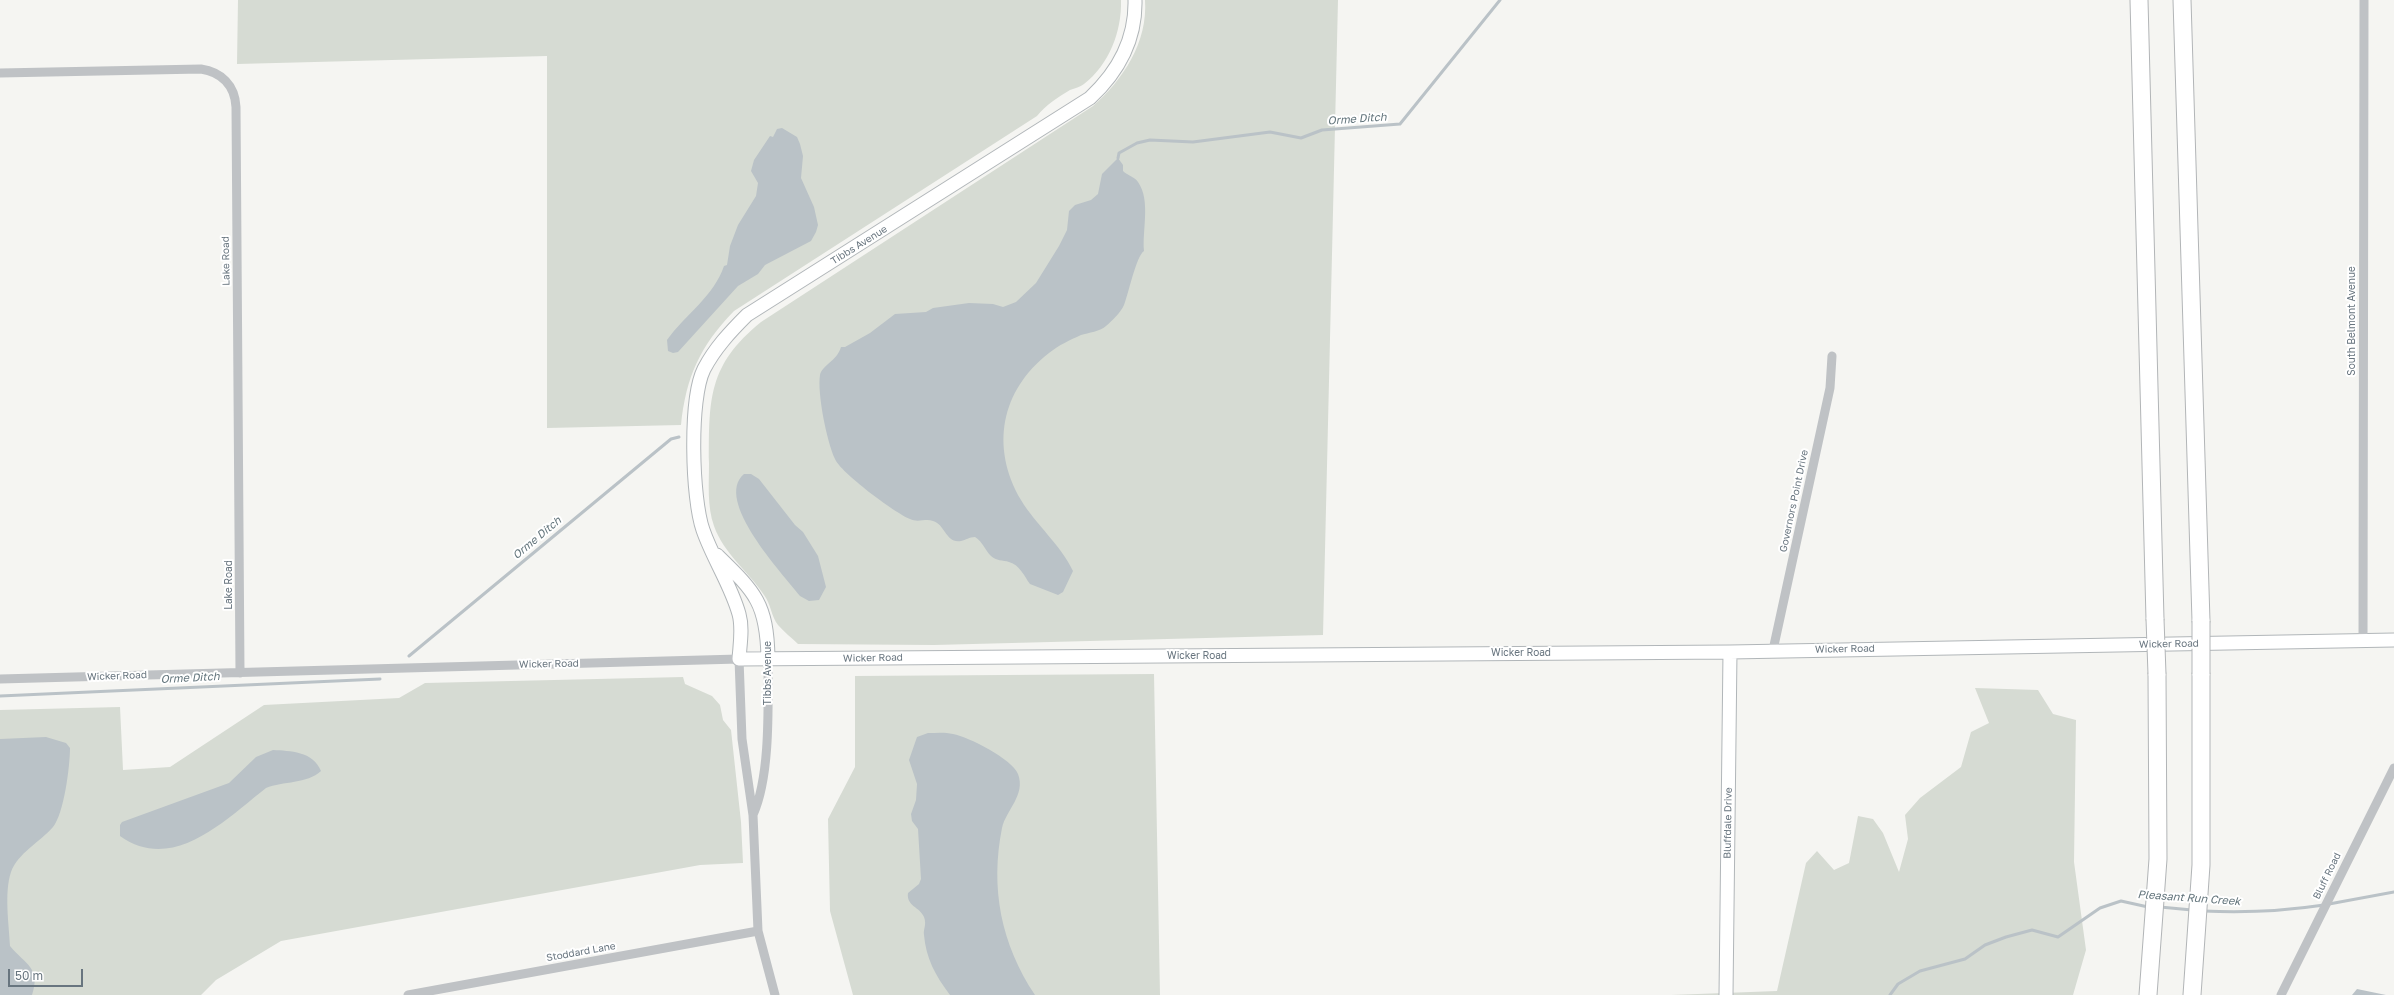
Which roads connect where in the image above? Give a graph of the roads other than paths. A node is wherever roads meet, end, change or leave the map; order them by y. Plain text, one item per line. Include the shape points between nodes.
1 (1135, 0) edge
2 (2139, 0) edge
3 (2182, 0) edge
4 (2364, 0) edge
5 (0, 74) edge
6 (1832, 356) dead end
7 (711, 549) junction
8 (2394, 640) edge
9 (2363, 641) junction
10 (1773, 650) junction
11 (1730, 652) junction
12 (768, 658) junction
13 (739, 659) junction
14 (240, 672) junction
15 (0, 679) edge
16 (2394, 768) edge
17 (754, 815) junction
18 (758, 931) junction
19 (2193, 992) edge
20 (408, 995) edge
21 (775, 995) edge
22 (1726, 995) edge
23 (2148, 995) edge
24 (2281, 995) edge

1 - 7 street, Tibbs Avenue via 1135,15 1126,50 1104,85 1090,98 747,315 722,340 703,370 694,408 698,512
2 - 23 highway, bridge via 2157,674 2158,859
3 - 19 highway, bridge via 2201,621 2201,865
4 - 9 street, South Belmont Avenue
5 - 14 street, Lake Road via 201,69 223,77 234,93
6 - 10 street, Governors Point Drive via 1830,388
7 - 12 street, Tibbs Avenue via 749,586 760,602 767,633
7 - 13 street, Tibbs Avenue via 739,614
8 - 9 street, Wicker Road
9 - 10 street, Wicker Road
10 - 11 street, Wicker Road
11 - 12 street, Wicker Road
11 - 22 street, Bluffdale Drive
12 - 13 street, Wicker Road
12 - 17 street, Tibbs Avenue via 768,706 761,797
13 - 14 street, Wicker Road
13 - 17 street, Tibbs Avenue via 742,739
14 - 15 street, Wicker Road
16 - 24 street, Bluff Road
17 - 18 street, Tibbs Avenue
18 - 20 street, Stoddard Lane
18 - 21 street, Tibbs Avenue

